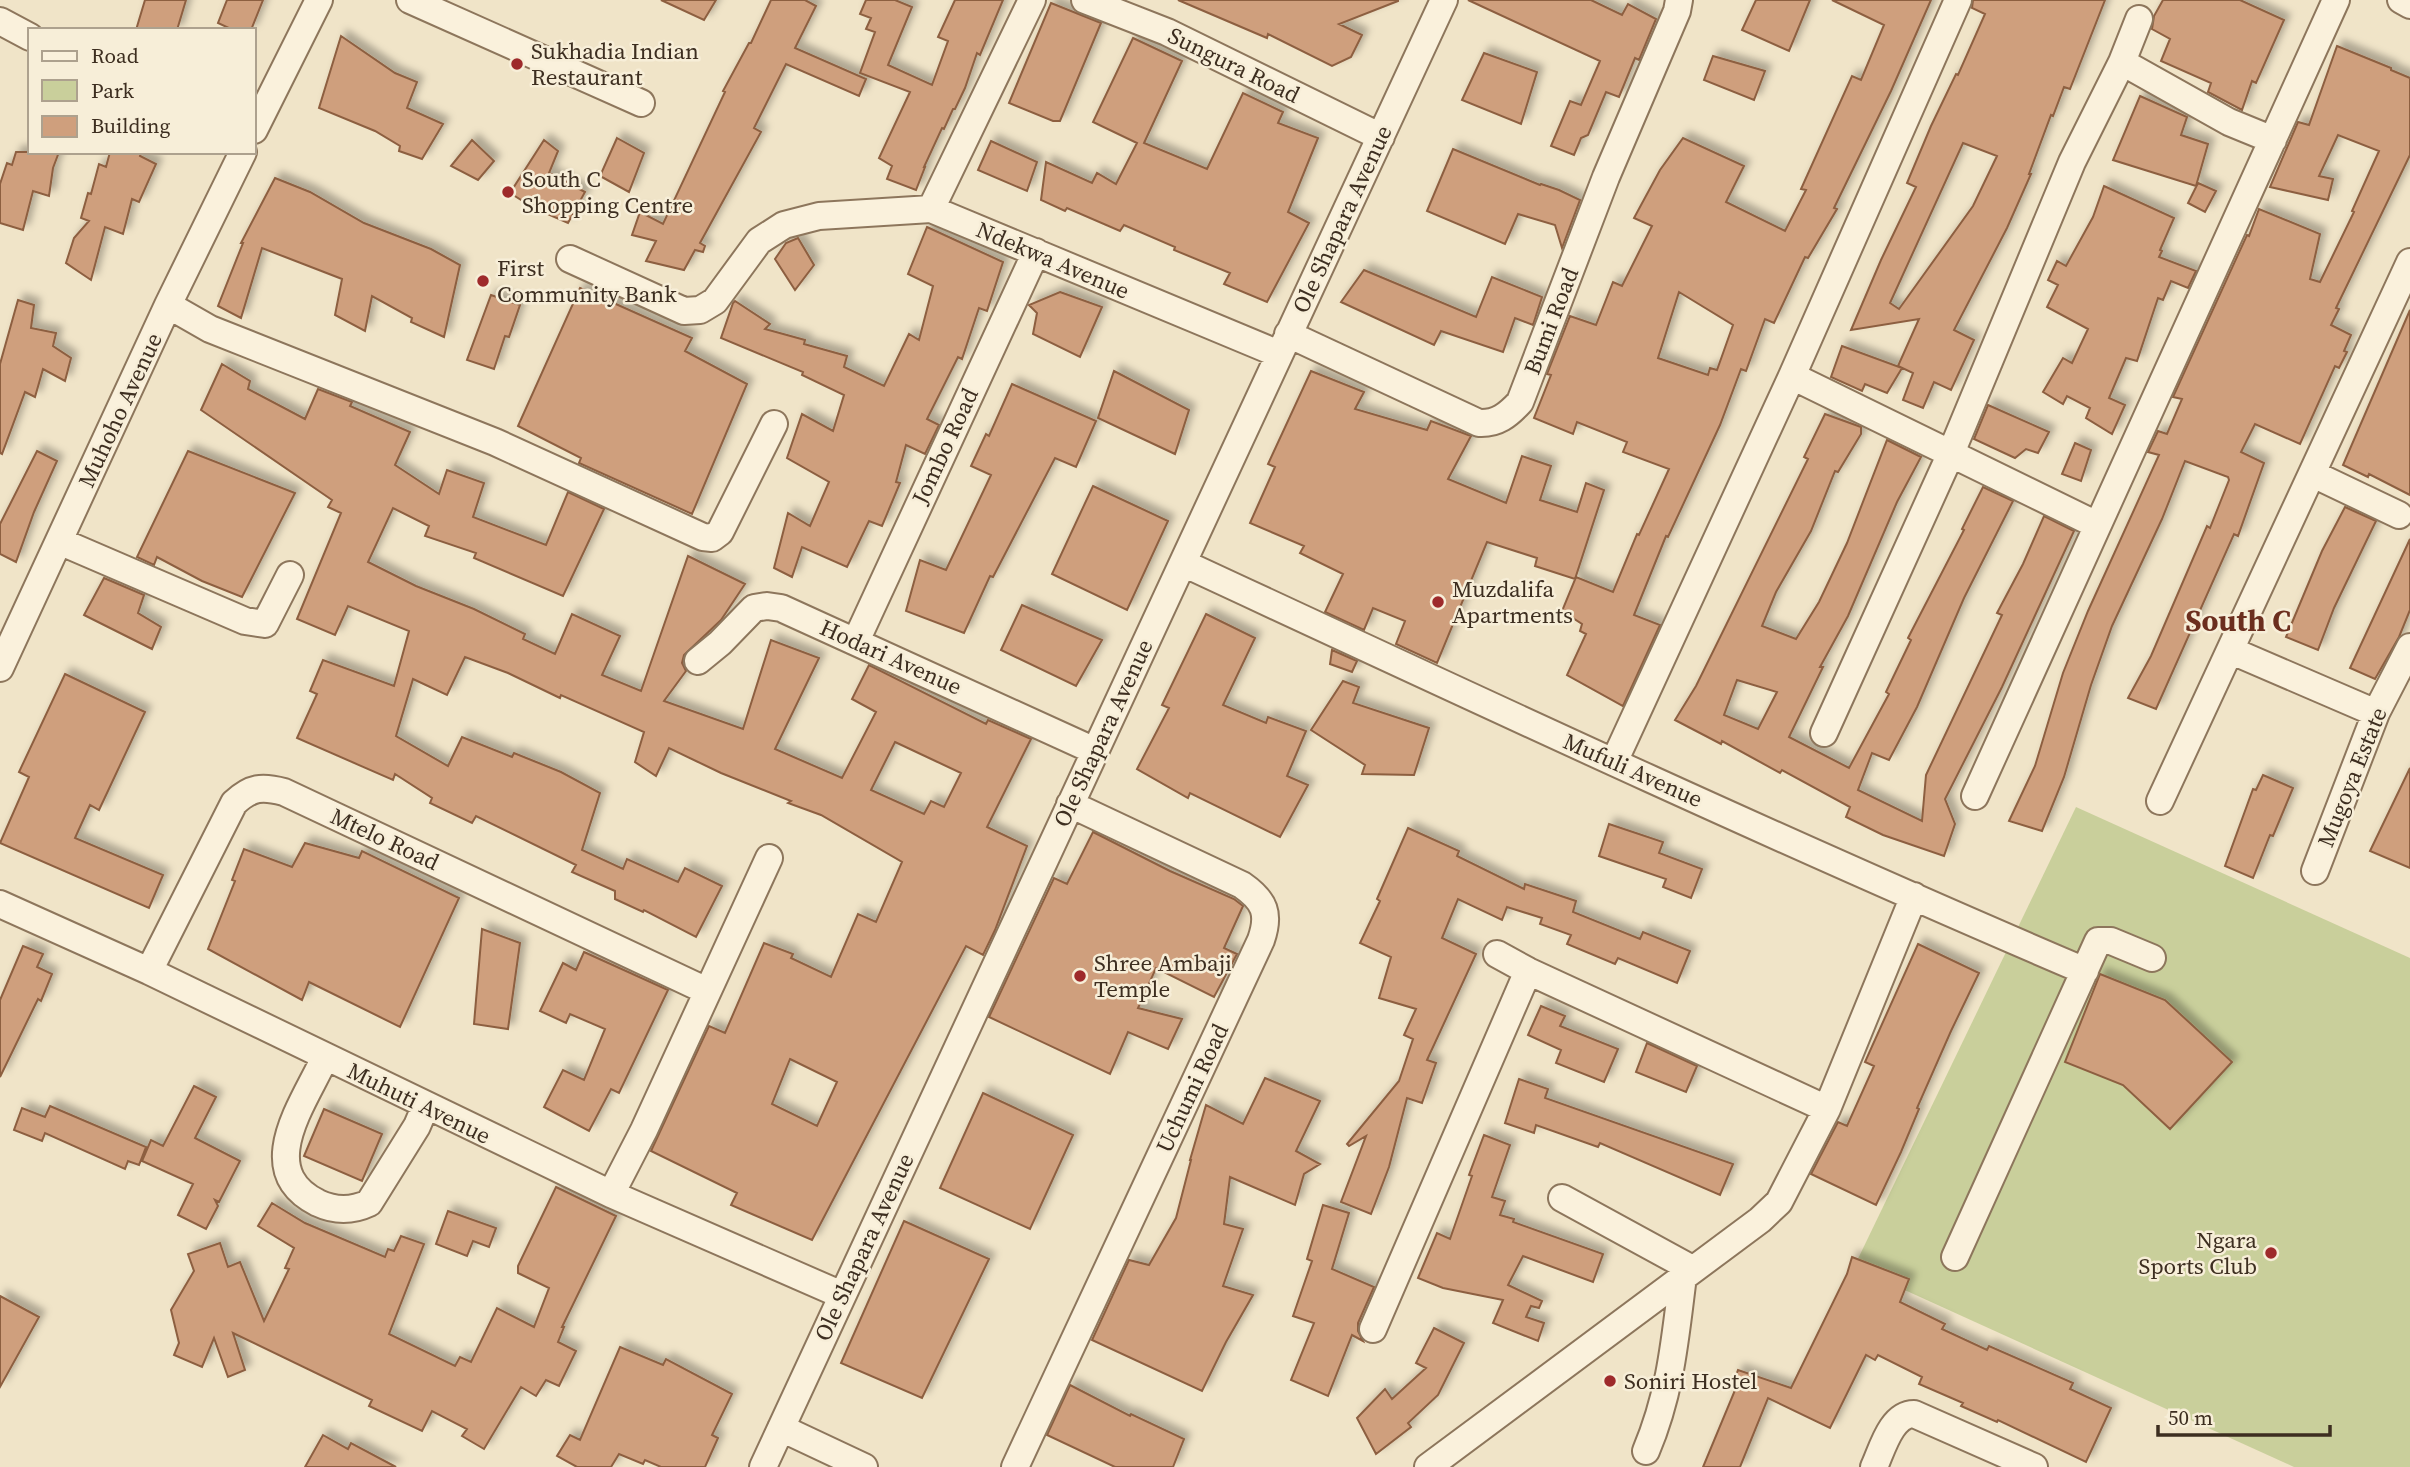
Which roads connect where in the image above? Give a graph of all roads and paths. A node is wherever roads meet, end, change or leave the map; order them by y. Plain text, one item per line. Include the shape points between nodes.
1 (319, 0) edge
2 (410, 0) edge
3 (1032, 0) edge
4 (1085, 0) edge
5 (1444, 0) edge
6 (1679, 0) edge
7 (1958, 0) edge
8 (2336, 0) edge
9 (2400, 0) edge
10 (2410, 5) edge
11 (1141, 10) edge
12 (2140, 19) dead end
13 (0, 21) edge
14 (28, 36) edge
15 (2122, 62) junction
16 (641, 103) dead end
17 (256, 126) edge
18 (1381, 137) junction
19 (2273, 140) junction
20 (242, 154) edge
21 (931, 209) junction
22 (1035, 252) junction
23 (570, 259) dead end
24 (2410, 262) edge
25 (2403, 297) edge
26 (168, 305) junction
27 (1283, 344) junction
28 (1792, 376) junction
29 (774, 424) dead end
30 (1951, 453) junction
31 (2313, 474) junction
32 (2399, 515) dead end
33 (2097, 525) junction
34 (59, 541) junction
35 (1183, 563) junction
36 (290, 575) dead end
37 (856, 641) junction
38 (2410, 647) edge
39 (2232, 651) junction
40 (698, 661) dead end
41 (0, 668) edge
42 (2376, 713) junction
43 (1824, 733) dead end
44 (1095, 751) junction
45 (1614, 762) junction
46 (1975, 796) dead end
47 (2160, 801) dead end
48 (1070, 804) junction
49 (769, 858) dead end
50 (2315, 871) dead end
51 (1914, 896) junction
52 (0, 904) edge
53 (1497, 954) dead end
54 (2152, 958) dead end
55 (149, 971) junction
56 (1528, 971) junction
57 (2085, 971) junction
58 (707, 991) junction
59 (326, 1057) junction
60 (425, 1107) junction
61 (1827, 1109) junction
62 (611, 1195) junction
63 (1562, 1198) dead end
64 (1955, 1257) dead end
65 (1688, 1272) junction
66 (842, 1295) junction
67 (1373, 1329) dead end
68 (781, 1428) junction
69 (1646, 1451) dead end
70 (762, 1467) edge
71 (864, 1467) edge
72 (1015, 1467) edge
73 (1428, 1467) edge
74 (1874, 1467) edge
75 (2034, 1467) edge

1 - 17 street
2 - 16 street
3 - 21 street
4 - 11 street, Sungura Road
5 - 18 street, Ole Shapara Avenue
6 - 27 street, Bumi Road via 1520,402 1507,415 1479,423
7 - 28 street
8 - 19 street
9 - 10 street
11 - 18 street, Sungura Road via 1167,32
12 - 15 street
13 - 14 street
15 - 19 street via 2229,122
15 - 30 street via 2072,162
18 - 27 street, Ole Shapara Avenue
19 - 33 street
20 - 26 street, Muhoho Avenue
21 - 22 street, Ndekwa Avenue
21 - 23 street, Ndekwa Avenue via 819,216 784,225 760,241 715,301 700,310 684,311
22 - 27 street, Ndekwa Avenue
22 - 37 street, Jombo Road
24 - 25 street
25 - 31 street
26 - 29 street via 210,328 515,450 703,537 720,532
26 - 34 street, Muhoho Avenue
27 - 35 street, Ole Shapara Avenue
28 - 30 street
28 - 45 street
30 - 33 street
30 - 43 street
31 - 32 street
31 - 39 street
33 - 46 street
34 - 36 street via 245,621 265,624
34 - 41 street, Muhoho Avenue
35 - 44 street, Ole Shapara Avenue
35 - 45 street, Mufuli Avenue
37 - 40 street, Hodari Avenue via 767,606 754,608
37 - 44 street, Hodari Avenue
38 - 42 street, Mugoya Estate
39 - 42 street
39 - 47 street
42 - 50 street, Mugoya Estate
44 - 48 street, Ole Shapara Avenue
45 - 51 street, Mufuli Avenue
48 - 66 street, Ole Shapara Avenue
48 - 72 street, Uchumi Road via 1242,885 1256,895 1266,925
49 - 58 street
51 - 57 street, Mufuli Avenue
51 - 61 street
52 - 55 street, Muhuti Avenue
53 - 56 street
54 - 57 street via 2098,941
55 - 58 street, Mtelo Road via 234,803 248,791 267,787
55 - 59 street, Muhuti Avenue
56 - 61 street
56 - 67 street
57 - 64 street
58 - 62 street
59 - 60 street, Muhuti Avenue
59 - 60 street via 287,1140 288,1173 296,1189 315,1201 342,1210 369,1203
60 - 62 street, Muhuti Avenue
61 - 65 street via 1779,1202
62 - 66 street, Muhuti Avenue
63 - 65 street
65 - 69 street via 1671,1375
65 - 73 street
66 - 68 street, Ole Shapara Avenue
68 - 70 street, Ole Shapara Avenue
68 - 71 street
74 - 75 street via 1893,1426 1903,1416 1914,1414

